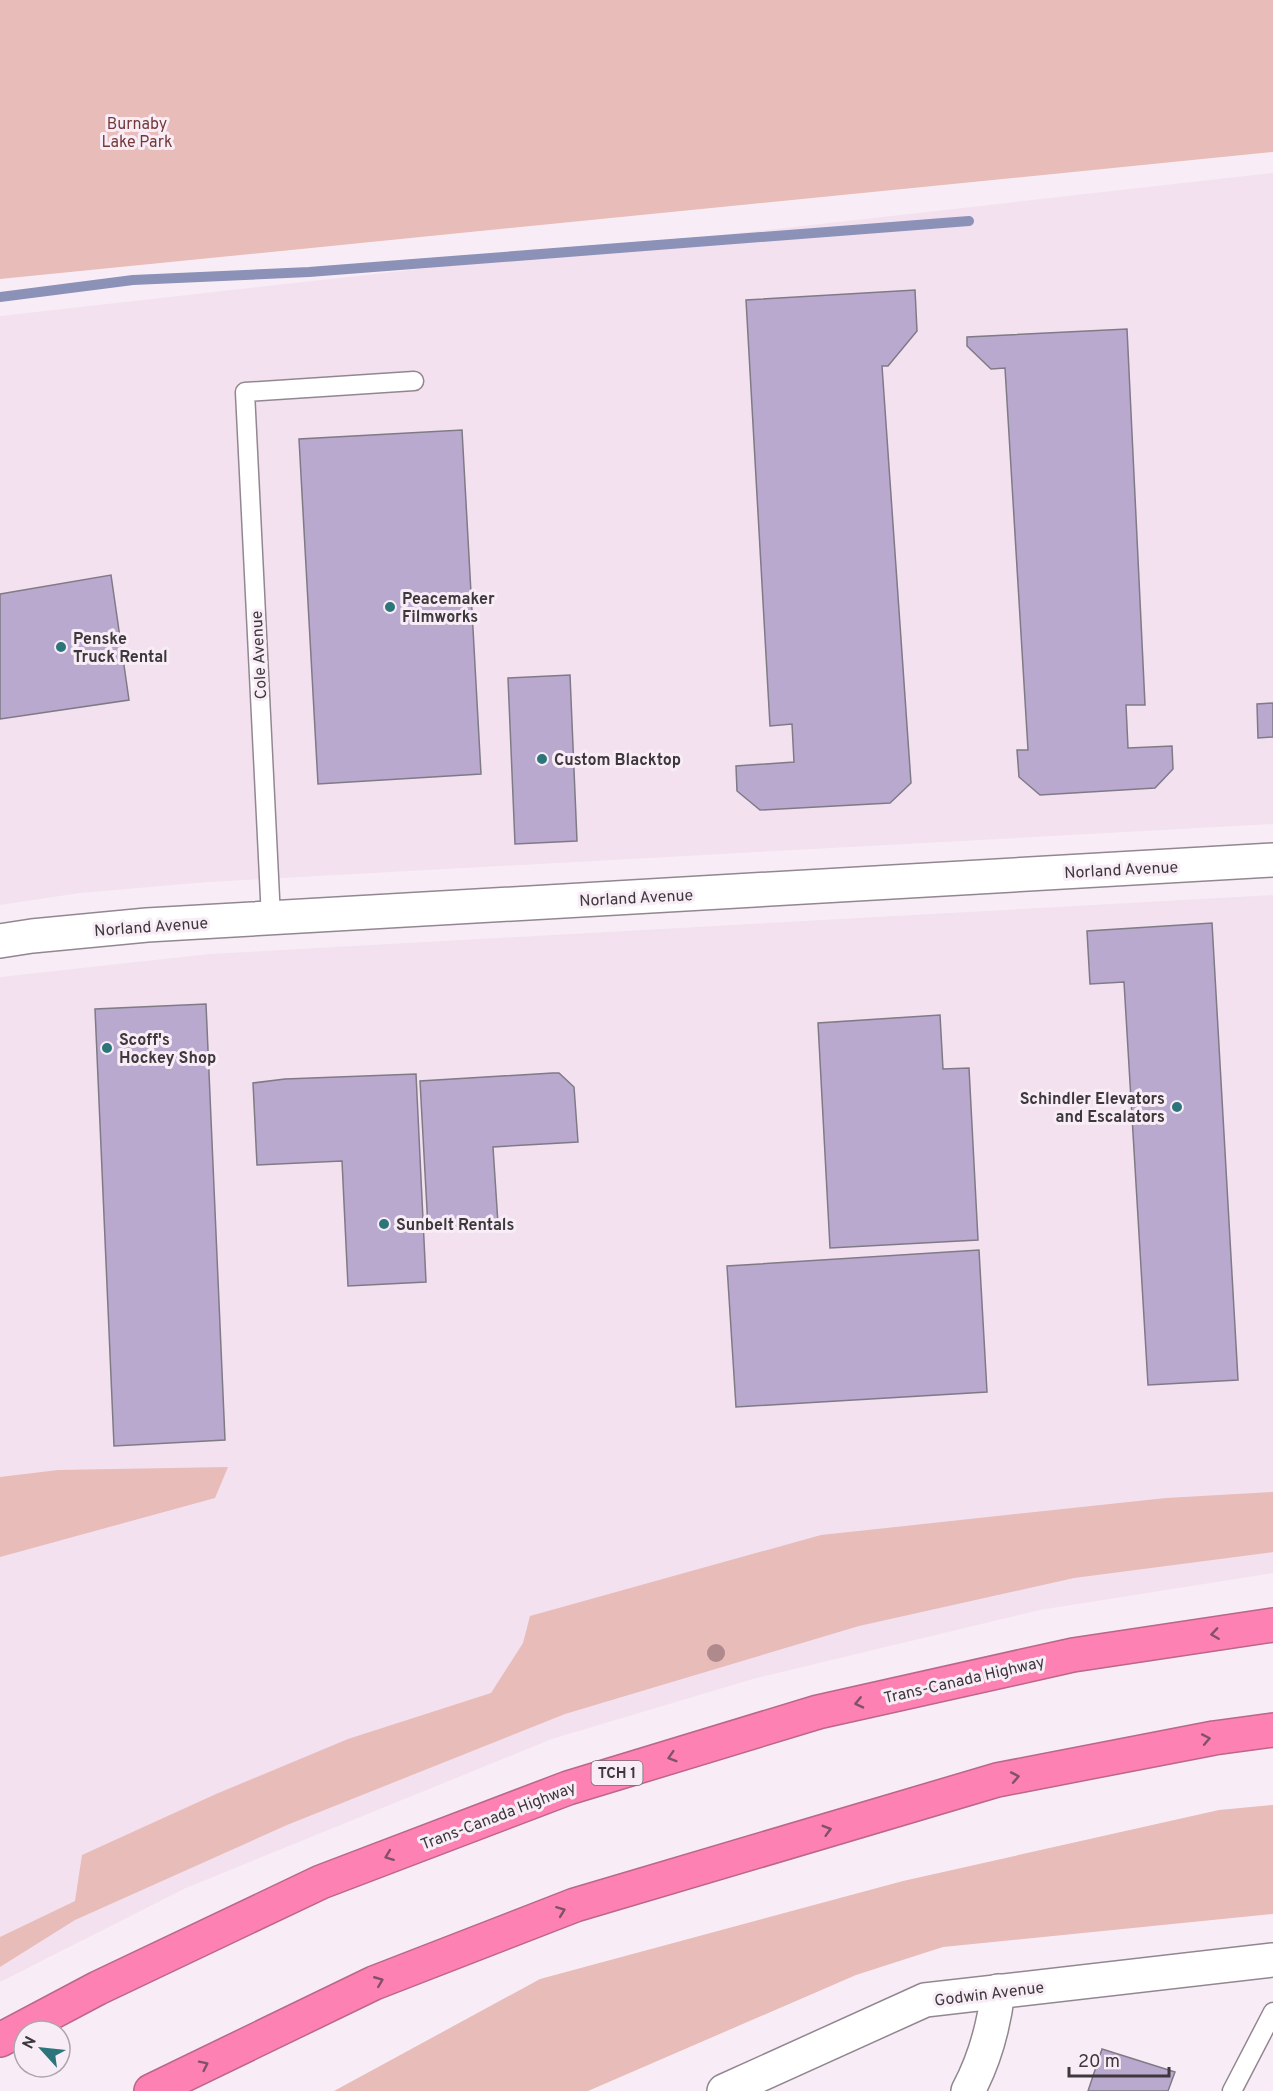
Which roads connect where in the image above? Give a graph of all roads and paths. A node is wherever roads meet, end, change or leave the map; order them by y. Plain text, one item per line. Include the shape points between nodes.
1 (414, 381) dead end
2 (1273, 860) edge
3 (271, 918) junction
4 (0, 942) edge
5 (1273, 1625) edge
6 (1273, 1730) edge
7 (1273, 1960) edge
8 (998, 1991) junction
9 (1273, 2012) edge
10 (0, 2040) edge
11 (151, 2091) edge
12 (724, 2091) edge
13 (968, 2091) edge
14 (1233, 2091) edge

1 - 3 lane, Cole Avenue via 245,392
2 - 3 street, Norland Avenue
3 - 4 street, Norland Avenue via 147,925
5 -> 10 highway, Trans-Canada Highway / TCH 1 via 1073,1655 818,1712 568,1788 321,1882 98,1988
11 -> 6 highway via 374,1983 575,1905 997,1780
7 - 8 street, Godwin Avenue
8 - 12 street, Godwin Avenue via 925,2000
8 - 13 street via 977,2075
9 - 14 lane

